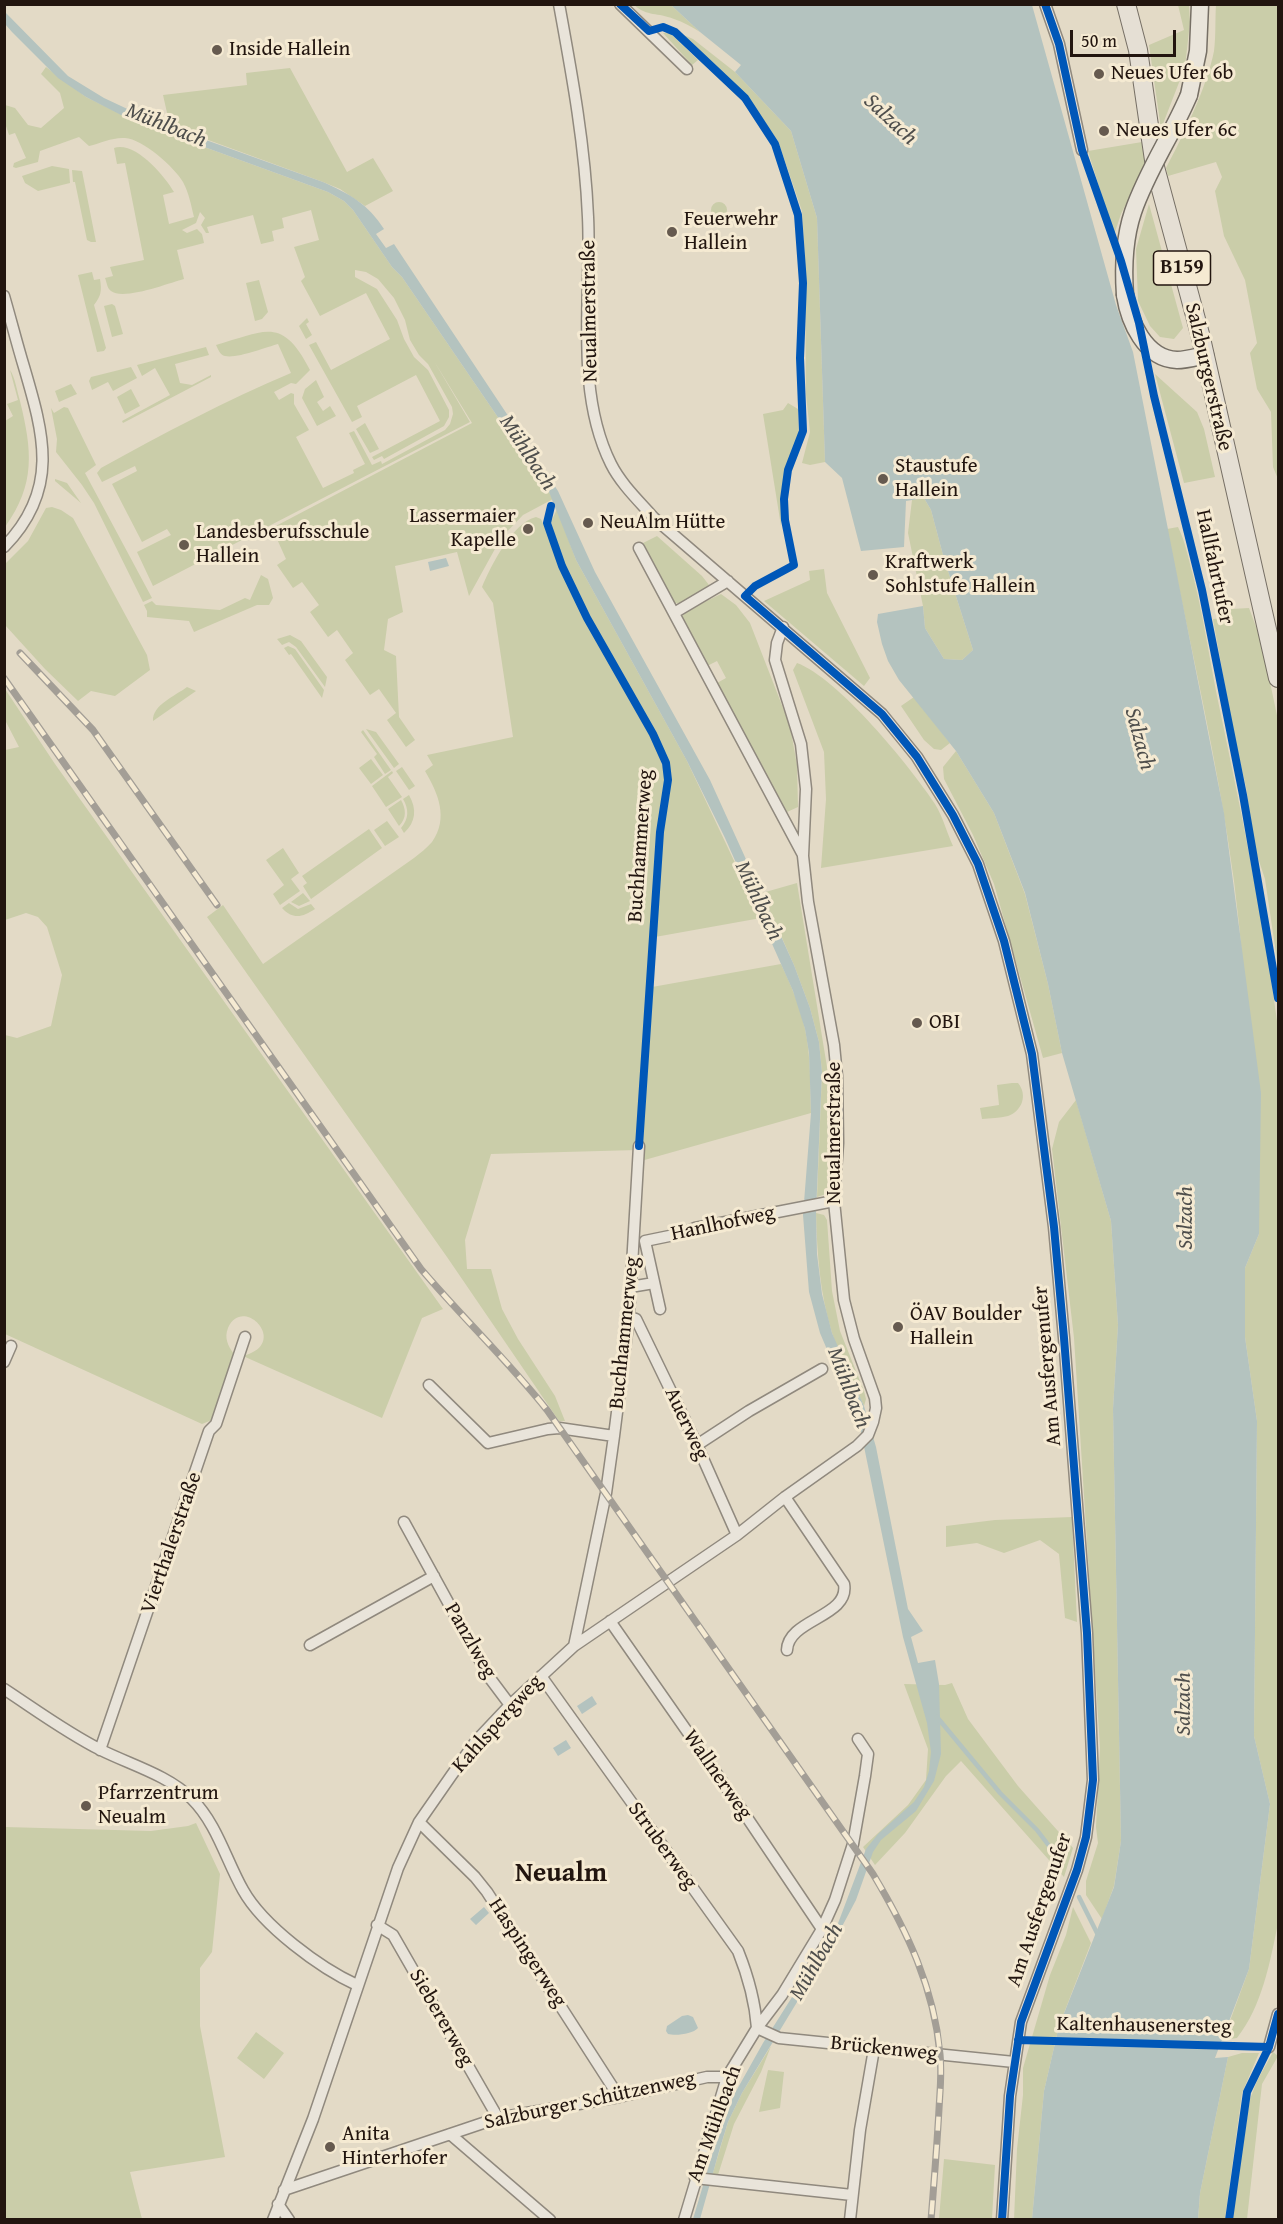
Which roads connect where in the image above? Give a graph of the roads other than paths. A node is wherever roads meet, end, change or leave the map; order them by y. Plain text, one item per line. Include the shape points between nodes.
1 (559, 4) edge
2 (620, 4) edge
3 (1046, 4) edge
4 (1126, 4) edge
5 (1200, 4) edge
6 (687, 69) dead end
7 (1082, 150) dead end
8 (4, 296) edge
9 (1205, 355) junction
10 (4, 547) edge
11 (639, 548) dead end
12 (728, 581) junction
13 (745, 596) joint
14 (674, 613) junction
15 (783, 627) junction
16 (1278, 678) edge
17 (803, 856) junction
18 (639, 1146) dead end
19 (834, 1201) junction
20 (654, 1282) junction
21 (630, 1287) junction
22 (660, 1309) dead end
23 (629, 1317) junction
24 (245, 1337) dead end
25 (11, 1346) dead end
26 (4, 1362) edge
27 (822, 1370) dead end
28 (429, 1385) dead end
29 (876, 1408) joint
30 (614, 1436) junction
31 (697, 1445) junction
32 (785, 1497) junction
33 (404, 1522) dead end
34 (737, 1535) junction
35 (434, 1576) junction
36 (610, 1621) junction
37 (310, 1645) dead end
38 (574, 1646) junction
39 (787, 1650) dead end
40 (541, 1676) junction
41 (4, 1689) edge
42 (510, 1705) junction
43 (858, 1739) dead end
44 (100, 1750) junction
45 (419, 1822) junction
46 (377, 1925) junction
47 (822, 1929) junction
48 (357, 1985) junction
49 (1278, 2014) edge
50 (760, 2030) junction
51 (1269, 2047) dead end
52 (874, 2049) junction
53 (1014, 2062) junction
54 (727, 2078) junction
55 (619, 2097) junction
56 (498, 2118) junction
57 (450, 2134) junction
58 (698, 2179) junction
59 (284, 2190) junction
60 (852, 2195) junction
61 (278, 2204) junction
62 (273, 2220) edge
63 (289, 2220) edge
64 (550, 2220) edge
65 (684, 2220) edge
66 (850, 2220) edge
67 (1002, 2220) edge

1 - 12 street, Neualmerstraße via 585,162 587,354 591,394 603,443 612,465 654,518
2 - 6 street
3 - 7 street via 1059,44
4 - 9 main road, Salzburgerstraße / B159 via 1138,50 1155,167
5 - 9 main road, bridge via 1198,51 1189,95 1144,184 1131,219 1125,252 1125,295 1130,316 1146,344 1179,360
8 - 10 street via 38,416 44,453 40,487 29,517
9 - 16 main road, Salzburgerstraße / B159
11 - 14 street, Neualmerstraße
12 - 13 street, Neualmerstraße
12 - 14 street
13 - 15 street, Am Ausfergenufer
14 - 17 street, Neualmerstraße
15 - 17 street, Neualmerstraße via 775,660 801,744 806,789
15 - 53 street, Am Ausfergenufer via 882,714 917,757 953,815 978,864 1004,941 1032,1054 1064,1338 1087,1633 1093,1780 1086,1838 1028,1998
17 - 19 street, Neualmerstraße via 836,1065
18 - 21 street, Buchhammerweg
19 - 20 street, Hanlhofweg via 645,1241
19 - 29 street, Neualmerstraße via 844,1300
20 - 21 street
20 - 22 street, Hanlhofweg
21 - 23 street, Buchhammerweg
23 - 30 street, Buchhammerweg
23 - 31 street, Auerweg via 636,1319
24 - 44 street, Vierthalerstraße
25 - 26 street
27 - 31 street
28 - 30 street via 488,1443 559,1428
29 - 32 street, Kahlspergweg via 867,1435
30 - 38 street, Buchhammerweg
31 - 34 street, Auerweg
32 - 34 street, Kahlspergweg
32 - 39 street via 846,1592 841,1602 793,1635
33 - 35 street, Panzlweg
34 - 36 street, Kahlspergweg
35 - 37 street
35 - 42 street, Panzlweg via 489,1677
36 - 38 street, Kahlspergweg
36 - 47 street, Wallnerweg
38 - 40 street, Kahlspergweg
40 - 42 street, Kahlspergweg
40 - 50 street, Struberweg via 738,1951
41 - 44 street
42 - 45 street, Kahlspergweg via 476,1742
43 - 47 street, Am Mühlbach via 868,1754 854,1836 848,1864
44 - 48 street via 173,1784 191,1798 205,1813 257,1911 339,1977
45 - 46 street, Kahlspergweg
45 - 55 street, Haspingerweg via 487,1892
46 - 48 street, Kahlspergweg
46 - 56 street, Siebererweg via 393,1935
47 - 50 street, Am Mühlbach
48 - 59 street, Kahlspergweg via 321,2098
49 - 51 street
50 - 52 street, Brückenweg via 779,2038
50 - 54 street, Am Mühlbach
52 - 53 street, Brückenweg
52 - 60 street
53 - 67 street, Am Ausfergenufer
54 - 55 street, Salzburger Schützenweg via 707,2077
54 - 58 street, Am Mühlbach
55 - 56 street, Salzburger Schützenweg
56 - 57 street, Salzburger Schützenweg
57 - 59 street, Salzburger Schützenweg
57 - 64 street
58 - 60 street
58 - 65 street, Am Mühlbach
59 - 61 street, Kahlspergweg
60 - 66 street
61 - 62 street, Kahlspergweg
61 - 63 street

